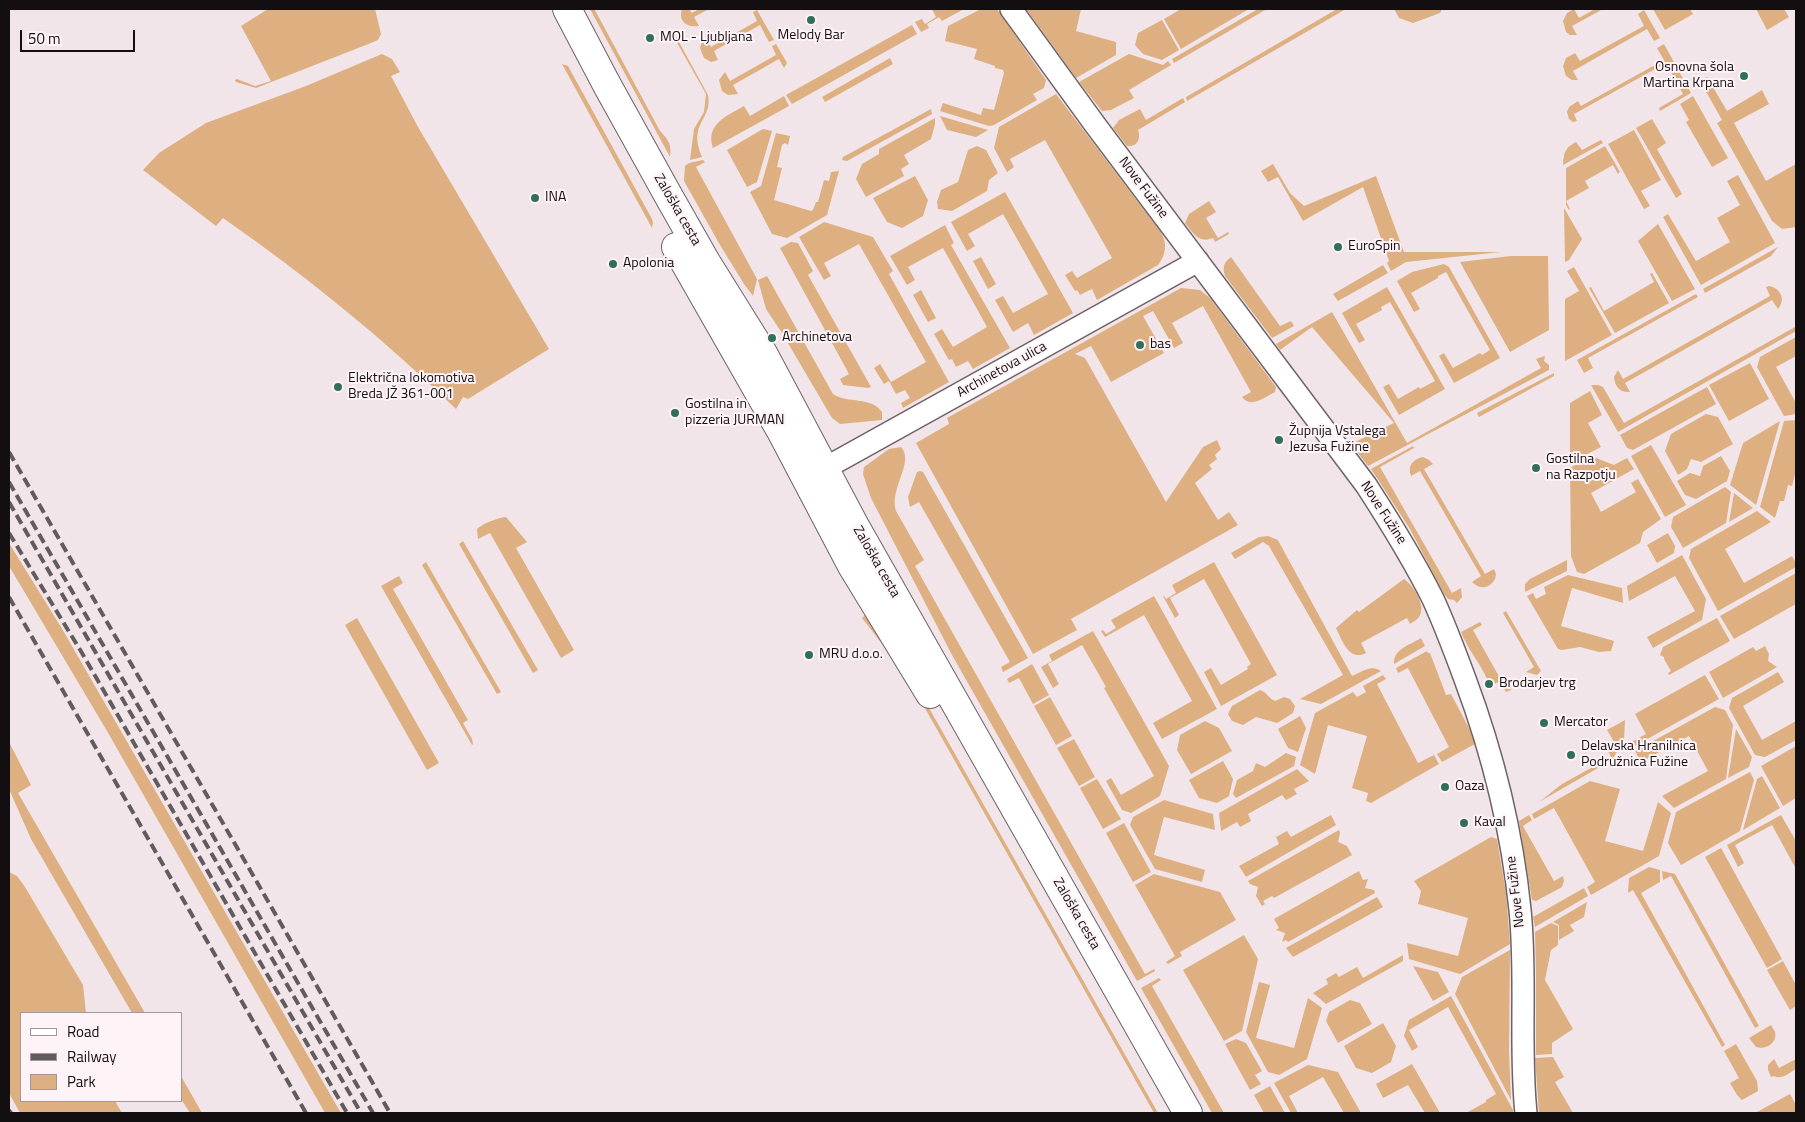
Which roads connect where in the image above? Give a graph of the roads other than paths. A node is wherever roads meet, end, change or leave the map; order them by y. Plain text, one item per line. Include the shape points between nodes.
1 (548, 9) edge
2 (568, 9) edge
3 (1011, 9) edge
4 (1198, 261) junction
5 (815, 474) junction
6 (1167, 1113) edge
7 (1188, 1113) edge
8 (1526, 1113) edge

1 - 5 main road, Zaloška cesta via 591,93 781,431
2 - 5 main road, Zaloška cesta via 706,262 764,354
3 - 4 street, Nove Fužine
4 - 5 street, Archinetova ulica
4 - 8 street, Nove Fužine via 1379,506 1433,599 1455,651 1491,756 1516,878 1522,938
5 - 6 main road, Zaloška cesta via 852,566 932,699
5 - 7 main road, Zaloška cesta via 856,528

